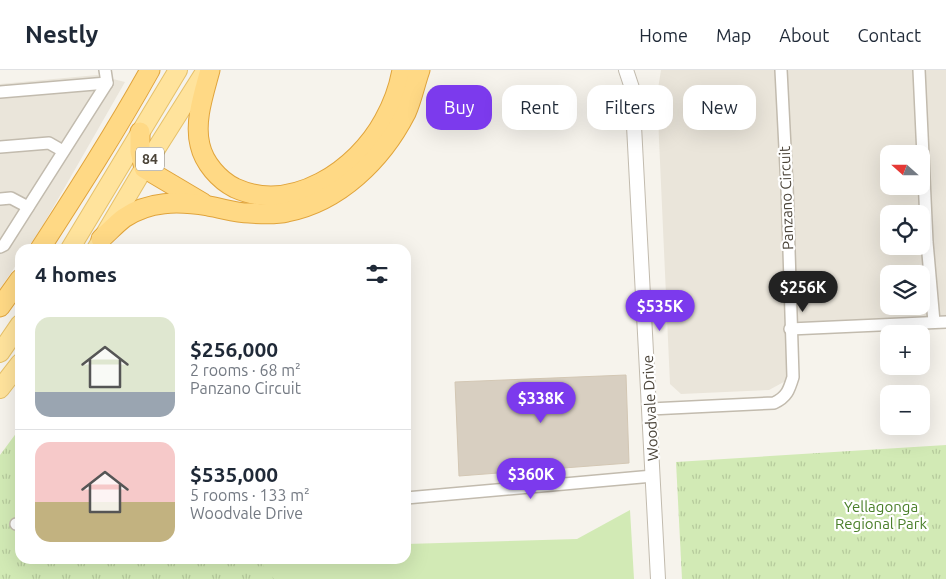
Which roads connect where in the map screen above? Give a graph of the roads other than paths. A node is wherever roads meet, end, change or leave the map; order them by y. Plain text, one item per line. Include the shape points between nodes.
1 (105, 70) edge
2 (150, 70) edge
3 (178, 70) edge
4 (208, 70) edge
5 (402, 70) edge
6 (420, 70) edge
7 (626, 70) edge
8 (637, 70) edge
9 (781, 70) edge
10 (920, 70) edge
11 (107, 83) junction
12 (631, 85) edge
13 (633, 85) edge
14 (0, 92) edge
15 (634, 130) edge
16 (140, 132) junction
17 (0, 147) edge
18 (63, 152) junction
19 (144, 168) junction
20 (0, 199) edge
21 (209, 206) junction
22 (28, 207) junction
23 (43, 244) edge
24 (73, 244) edge
25 (98, 244) edge
26 (0, 247) edge
27 (15, 285) edge
28 (0, 307) edge
29 (934, 322) junction
30 (946, 322) edge
31 (790, 329) junction
32 (15, 331) edge
33 (0, 353) edge
34 (15, 370) edge
35 (0, 389) edge
36 (650, 409) junction
37 (653, 476) junction
38 (411, 498) edge
39 (658, 579) edge

1 - 11 street
2 - 23 highway
3 - 16 main road, 84
4 - 5 highway via 198,124 205,158 227,184 262,196 280,196 314,186 358,155 384,121
4 - 19 main road, 84
6 - 21 highway via 406,112 395,132 367,167 342,188 318,202 286,213 246,213
7 - 12 street, Woodvale Drive
8 - 13 street, Woodvale Drive
9 - 31 street, Panzano Circuit
10 - 29 street via 927,242
11 - 14 street
11 - 18 street
15 - 36 street, Woodvale Drive
16 - 19 highway
16 - 24 main road, 84
17 - 18 street via 49,143
18 - 22 street
19 - 21 highway
19 - 25 main road, 84
20 - 22 street via 11,198
21 - 25 highway via 167,202 152,205 123,219
22 - 26 street
27 - 28 highway
29 - 30 street
29 - 31 street
31 - 36 street, Panzano Circuit via 793,377 789,392 774,404
32 - 33 main road
34 - 35 main road
36 - 37 street, Woodvale Drive
37 - 38 street
37 - 39 street, Woodvale Drive

